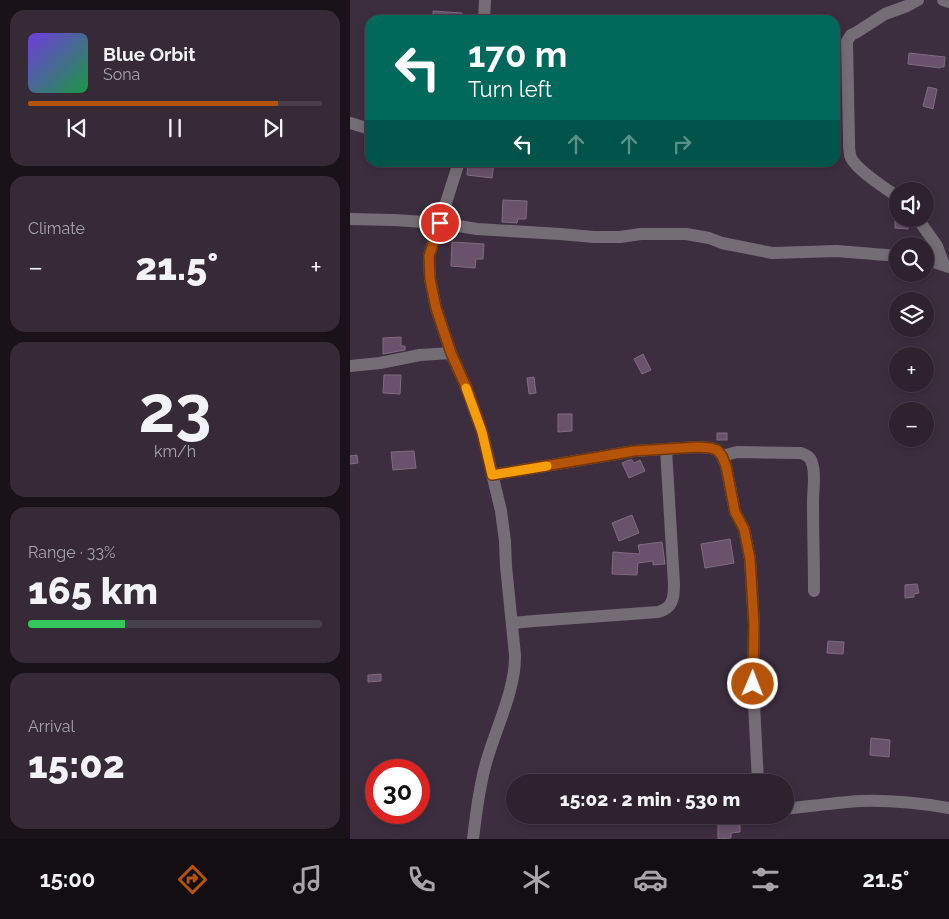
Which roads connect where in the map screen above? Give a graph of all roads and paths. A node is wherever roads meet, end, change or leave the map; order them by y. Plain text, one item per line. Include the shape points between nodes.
1 (485, 0) edge
2 (918, 0) edge
3 (943, 0) edge
4 (949, 2) edge
5 (484, 15) edge
6 (350, 123) edge
7 (365, 128) edge
8 (457, 167) edge
9 (889, 190) edge
10 (350, 219) edge
11 (440, 223) junction
12 (924, 227) edge
13 (889, 255) edge
14 (934, 262) edge
15 (947, 266) edge
16 (451, 353) junction
17 (350, 366) edge
18 (666, 449) junction
19 (722, 456) junction
20 (492, 475) junction
21 (814, 591) dead end
22 (512, 623) junction
23 (758, 774) edge
24 (794, 807) edge
25 (949, 808) edge
26 (473, 839) edge

1 - 5 street
2 - 9 street via 885,14 851,35 847,41 851,157 856,165
3 - 4 street
6 - 7 street
8 - 11 street
10 - 11 street
11 - 13 street via 476,229 594,237 686,234 772,253 838,251
11 - 16 street via 429,256 430,279
12 - 15 street
14 - 15 street
16 - 17 street
16 - 20 street via 475,411
18 - 19 street via 711,448
18 - 20 street via 634,451
18 - 22 street via 674,589 668,608 658,612
19 - 21 street via 737,452 801,453 811,460 814,478
19 - 23 street via 750,559
20 - 22 street via 505,541
22 - 26 street via 514,673 480,787
24 - 25 street via 860,801

